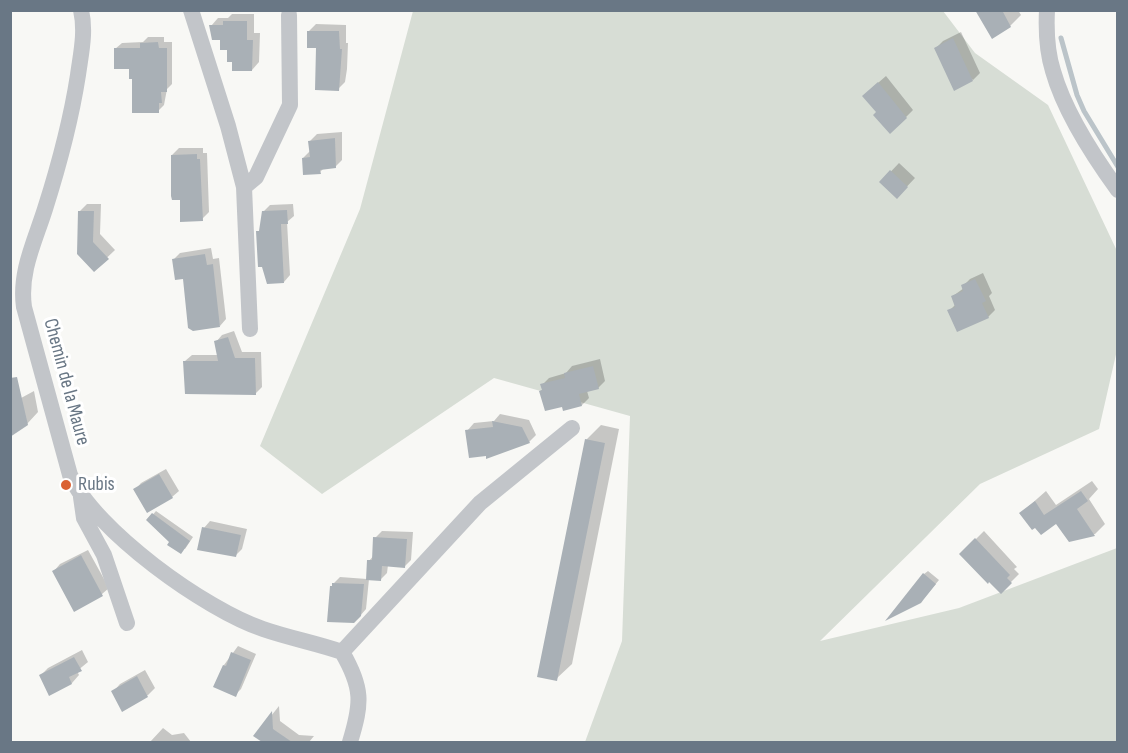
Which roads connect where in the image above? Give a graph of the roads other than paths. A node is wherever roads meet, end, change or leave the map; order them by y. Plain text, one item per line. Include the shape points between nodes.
1 (81, 10) edge
2 (191, 10) edge
3 (1047, 10) edge
4 (290, 15) dead end
5 (244, 187) junction
6 (1118, 190) edge
7 (250, 329) dead end
8 (572, 428) dead end
9 (81, 496) junction
10 (127, 623) dead end
11 (342, 652) junction
12 (350, 742) edge

1 - 9 street, Chemin de la Maure via 82,50 70,124 22,290 70,475
2 - 5 street
3 - 6 street via 1048,47 1065,102
4 - 5 street via 290,105 256,177
5 - 7 street
8 - 11 street via 480,503
9 - 10 street via 84,518 104,555
9 - 11 street, Chemin de la Maure via 102,522 174,581 233,617 263,630
11 - 12 street via 355,675 359,695

